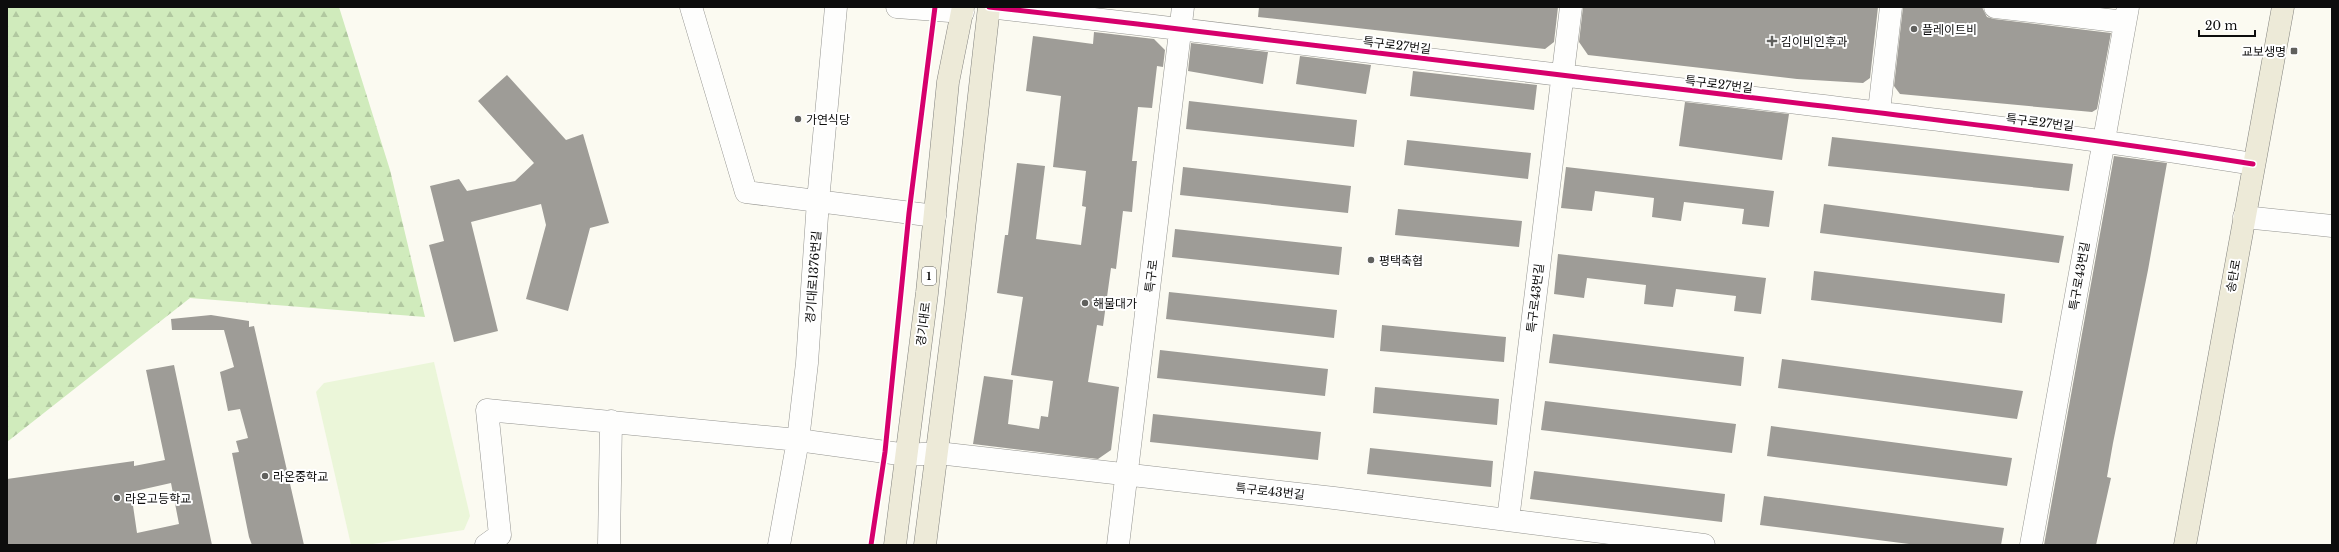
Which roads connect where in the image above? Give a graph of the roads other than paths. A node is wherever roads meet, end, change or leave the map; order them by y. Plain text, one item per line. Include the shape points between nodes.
1 (691, 7) edge
2 (836, 7) edge
3 (897, 7) edge
4 (989, 7) edge
5 (1571, 7) edge
6 (1890, 7) edge
7 (1995, 7) edge
8 (2283, 7) edge
9 (963, 10) edge
10 (2127, 15) edge
11 (1182, 17) edge
12 (1562, 75) junction
13 (1879, 111) junction
14 (2104, 140) junction
15 (2253, 164) junction
16 (818, 201) junction
17 (935, 216) junction
18 (2244, 217) junction
19 (2332, 226) edge
20 (611, 422) junction
21 (798, 440) junction
22 (938, 453) junction
23 (907, 455) junction
24 (1127, 474) junction
25 (1508, 520) junction
26 (486, 545) edge
27 (609, 545) edge
28 (779, 545) edge
29 (895, 545) edge
30 (925, 545) edge
31 (1118, 545) edge
32 (1704, 545) edge
33 (2031, 545) edge
34 (2185, 545) edge

1 - 16 street via 746,192
2 - 16 street, 경기대로1376번길
3 - 9 street
4 - 11 street, 특구로27번길
4 - 22 main road
5 - 12 street, 특구로43번길
6 - 13 street
7 - 10 street
8 - 15 main road, 송탄로
9 - 17 main road, 경기대로 / 1 via 948,82
10 - 14 street, 특구로43번길
11 - 12 street, 특구로27번길
11 - 24 street, 특구로
12 - 13 street, 특구로27번길
12 - 25 street, 특구로43번길
13 - 14 street, 특구로27번길
14 - 15 street, 특구로27번길
14 - 33 street, 특구로43번길
15 - 18 main road, 송탄로
16 - 17 street
16 - 21 street, 경기대로1376번길 via 807,363
17 - 23 main road, 경기대로 / 1
18 - 19 street
18 - 34 main road, 송탄로
20 - 21 street, 특구로43번길
20 - 26 street, 특구로43번길 via 487,410 500,536
20 - 27 street
21 - 23 street, 특구로43번길
21 - 28 street, 경기대로1376번길
22 - 23 street, 특구로43번길
22 - 24 street, 특구로43번길
22 - 30 main road
23 - 29 main road, 경기대로 / 1
24 - 25 street, 특구로43번길
24 - 31 street, 특구로
25 - 32 street, 특구로43번길

